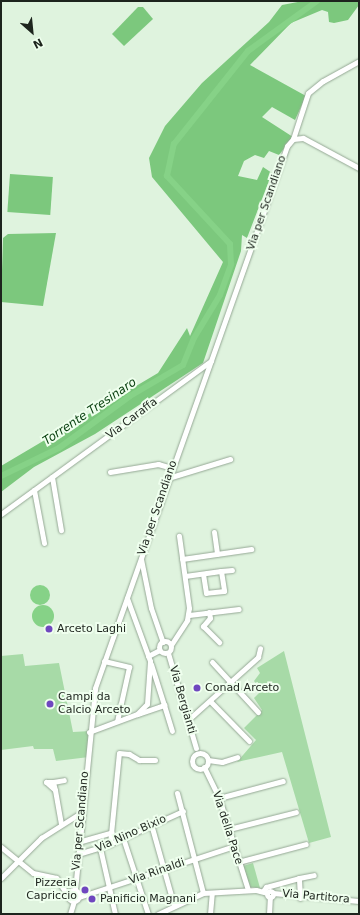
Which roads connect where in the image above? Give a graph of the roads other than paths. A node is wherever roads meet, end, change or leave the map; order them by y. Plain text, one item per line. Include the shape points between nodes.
1 (359, 61) edge
2 (293, 139) junction
3 (359, 168) edge
4 (211, 360) junction
5 (230, 459) dead end
6 (172, 468) junction
7 (110, 472) dead end
8 (52, 477) junction
9 (168, 478) junction
10 (34, 490) junction
11 (1, 514) edge
12 (61, 530) dead end
13 (214, 532) dead end
14 (179, 536) dead end
15 (44, 543) dead end
16 (251, 549) dead end
17 (217, 554) junction
18 (141, 558) junction
19 (182, 559) junction
20 (232, 570) dead end
21 (222, 571) junction
22 (203, 574) junction
23 (185, 576) junction
24 (134, 577) junction
25 (144, 577) junction
26 (126, 598) junction
27 (239, 609) dead end
28 (209, 612) junction
29 (189, 615) junction
30 (163, 642) junction
31 (219, 642) dead end
32 (171, 645) junction
33 (260, 648) dead end
34 (160, 650) junction
35 (168, 653) junction
36 (149, 658) junction
37 (104, 661) junction
38 (212, 662) dead end
39 (231, 682) junction
40 (210, 701) junction
41 (164, 705) junction
42 (258, 712) dead end
43 (137, 714) junction
44 (189, 719) junction
45 (117, 721) junction
46 (172, 731) dead end
47 (89, 732) junction
48 (249, 741) dead end
49 (199, 754) junction
50 (237, 757) dead end
51 (155, 760) dead end
52 (208, 760) junction
53 (204, 767) junction
54 (64, 780) dead end
55 (283, 781) dead end
56 (177, 793) dead end
57 (219, 798) junction
58 (183, 811) junction
59 (82, 812) junction
60 (296, 812) dead end
61 (61, 824) junction
62 (151, 824) junction
63 (229, 830) junction
64 (112, 832) junction
65 (122, 838) junction
66 (78, 842) junction
67 (110, 844) junction
68 (306, 844) dead end
69 (234, 846) junction
70 (1, 847) edge
71 (100, 848) junction
72 (78, 854) junction
73 (20, 859) junction
74 (196, 859) junction
75 (238, 862) junction
76 (163, 870) junction
77 (314, 875) dead end
78 (1, 878) edge
79 (299, 878) junction
80 (136, 879) junction
81 (108, 889) junction
82 (74, 890) junction
83 (248, 890) junction
84 (67, 893) junction
85 (203, 893) junction
86 (212, 893) junction
87 (268, 893) junction
88 (79, 897) junction
89 (300, 898) junction
90 (74, 901) junction
91 (359, 901) edge
92 (174, 906) junction
93 (70, 914) edge
94 (115, 914) edge
95 (148, 914) edge
96 (158, 914) edge
97 (210, 914) edge
98 (269, 914) edge

1 - 2 street, Via per Scandiano via 323,80 308,93
2 - 3 street via 303,138
2 - 4 street, Via per Scandiano via 287,146
4 - 6 street, Via per Scandiano
4 - 8 street, Via Caraffa
5 - 9 street
6 - 7 street via 158,464
6 - 9 street, Via per Scandiano
8 - 10 street, Via Caraffa
8 - 12 street
9 - 18 street, Via per Scandiano
10 - 11 street, Via Caraffa
10 - 15 street
13 - 17 street
14 - 19 street
16 - 17 street
17 - 19 street
18 - 24 street, Via per Scandiano
18 - 25 street
19 - 23 street
20 - 21 street
21 - 22 street
21 - 22 street via 224,591 218,592 206,593
22 - 23 street
23 - 29 street
24 - 25 street
24 - 26 street, Via per Scandiano
25 - 30 street
26 - 36 street
26 - 37 street, Via per Scandiano
27 - 28 street
28 - 29 street
28 - 31 street via 210,618 203,626
29 - 32 street, Via Bergianti
30 - 32 street
30 - 34 street
32 - 35 street, Via Bergianti
33 - 39 street via 258,656
34 - 35 street, Via Bergianti
34 - 36 street
35 - 44 street, Via Bergianti
36 - 41 street
36 - 43 street via 148,704
37 - 45 street via 129,667
37 - 47 street, Via per Scandiano via 95,688
38 - 39 street
39 - 40 street
39 - 42 street
40 - 44 street
40 - 48 street
41 - 43 street
41 - 46 street
43 - 45 street
44 - 49 street, Via Bergianti
45 - 47 street
47 - 59 street, Via per Scandiano
49 - 52 street, Via Bergianti
49 - 53 street, Via Bergianti via 193,764 198,768
50 - 52 street via 222,762
51 - 64 street via 139,760 129,754 119,754
52 - 53 street
53 - 57 street, Via della Pace
54 - 61 street via 52,782
55 - 57 street
56 - 58 street
57 - 63 street, Via della Pace
58 - 62 street, Via Nino Bixio
58 - 74 street
59 - 61 street
59 - 66 street, Via per Scandiano
60 - 63 street
61 - 73 street
62 - 65 street, Via Nino Bixio
62 - 76 street
63 - 69 street, Via della Pace
64 - 66 street
64 - 67 street
65 - 67 street, Via Nino Bixio
65 - 80 street
66 - 72 street, Via per Scandiano
67 - 71 street, Via Nino Bixio
68 - 75 street
69 - 74 street, Via Rinaldi
69 - 75 street, Via della Pace
70 - 73 street
71 - 72 street, Via Nino Bixio
71 - 81 street
72 - 82 street, Via per Scandiano
73 - 78 street
73 - 84 street via 33,873 56,878
74 - 76 street, Via Rinaldi
74 - 85 street
75 - 83 street, Via della Pace
76 - 80 street, Via Rinaldi
76 - 92 street
77 - 79 street
79 - 87 street via 266,887
79 - 89 street
80 - 81 street, Via Rinaldi
80 - 95 street
81 - 88 street, Via Rinaldi
81 - 94 street
82 - 84 street
82 - 88 street
83 - 86 street, Via Partitora
83 - 87 street, Via Partitora
84 - 90 street
85 - 86 street, Via Partitora
85 - 92 street, Via Partitora
86 - 97 street
87 - 89 street, Via Partitora
87 - 98 street
88 - 90 street
89 - 91 street, Via Partitora
90 - 93 street
92 - 96 street, Via Partitora

